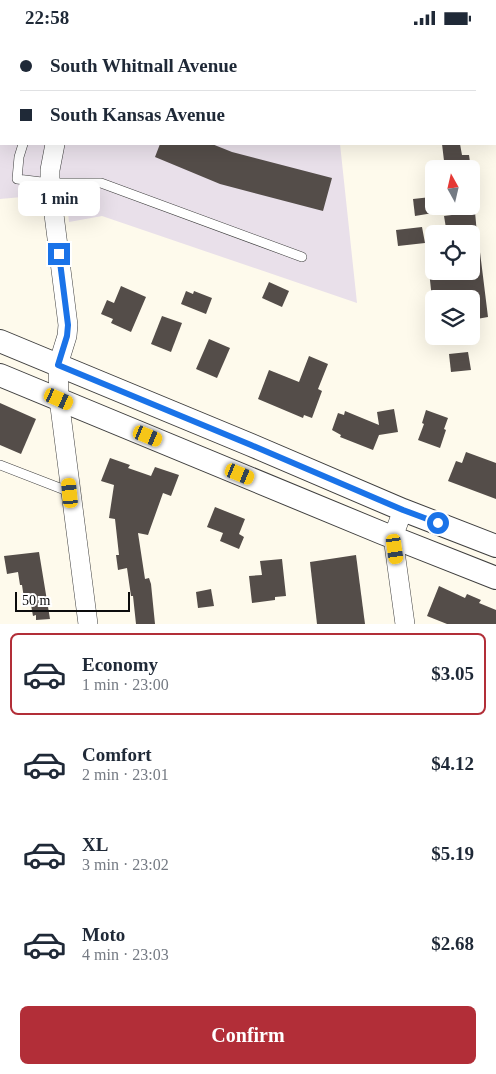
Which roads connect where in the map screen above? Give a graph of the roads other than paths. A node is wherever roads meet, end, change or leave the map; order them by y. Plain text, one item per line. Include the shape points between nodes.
1 (23, 145) edge
2 (55, 145) edge
3 (50, 183) junction
4 (302, 257) dead end
5 (0, 341) edge
6 (58, 365) junction
7 (0, 375) edge
8 (59, 399) junction
9 (251, 445) junction
10 (0, 465) edge
11 (240, 474) junction
12 (70, 493) junction
13 (403, 510) junction
14 (393, 537) junction
15 (496, 546) edge
16 (496, 578) edge
17 (88, 624) edge
18 (405, 624) edge

1 - 3 lane via 18,179
2 - 3 street
3 - 4 lane via 101,183
3 - 6 street via 68,325
5 - 6 street
6 - 8 street
6 - 9 street
7 - 8 street
8 - 11 street
8 - 12 street
9 - 11 street
9 - 13 street
10 - 12 lane
11 - 14 street
12 - 17 street
13 - 14 street
13 - 15 street
14 - 16 street
14 - 18 street

